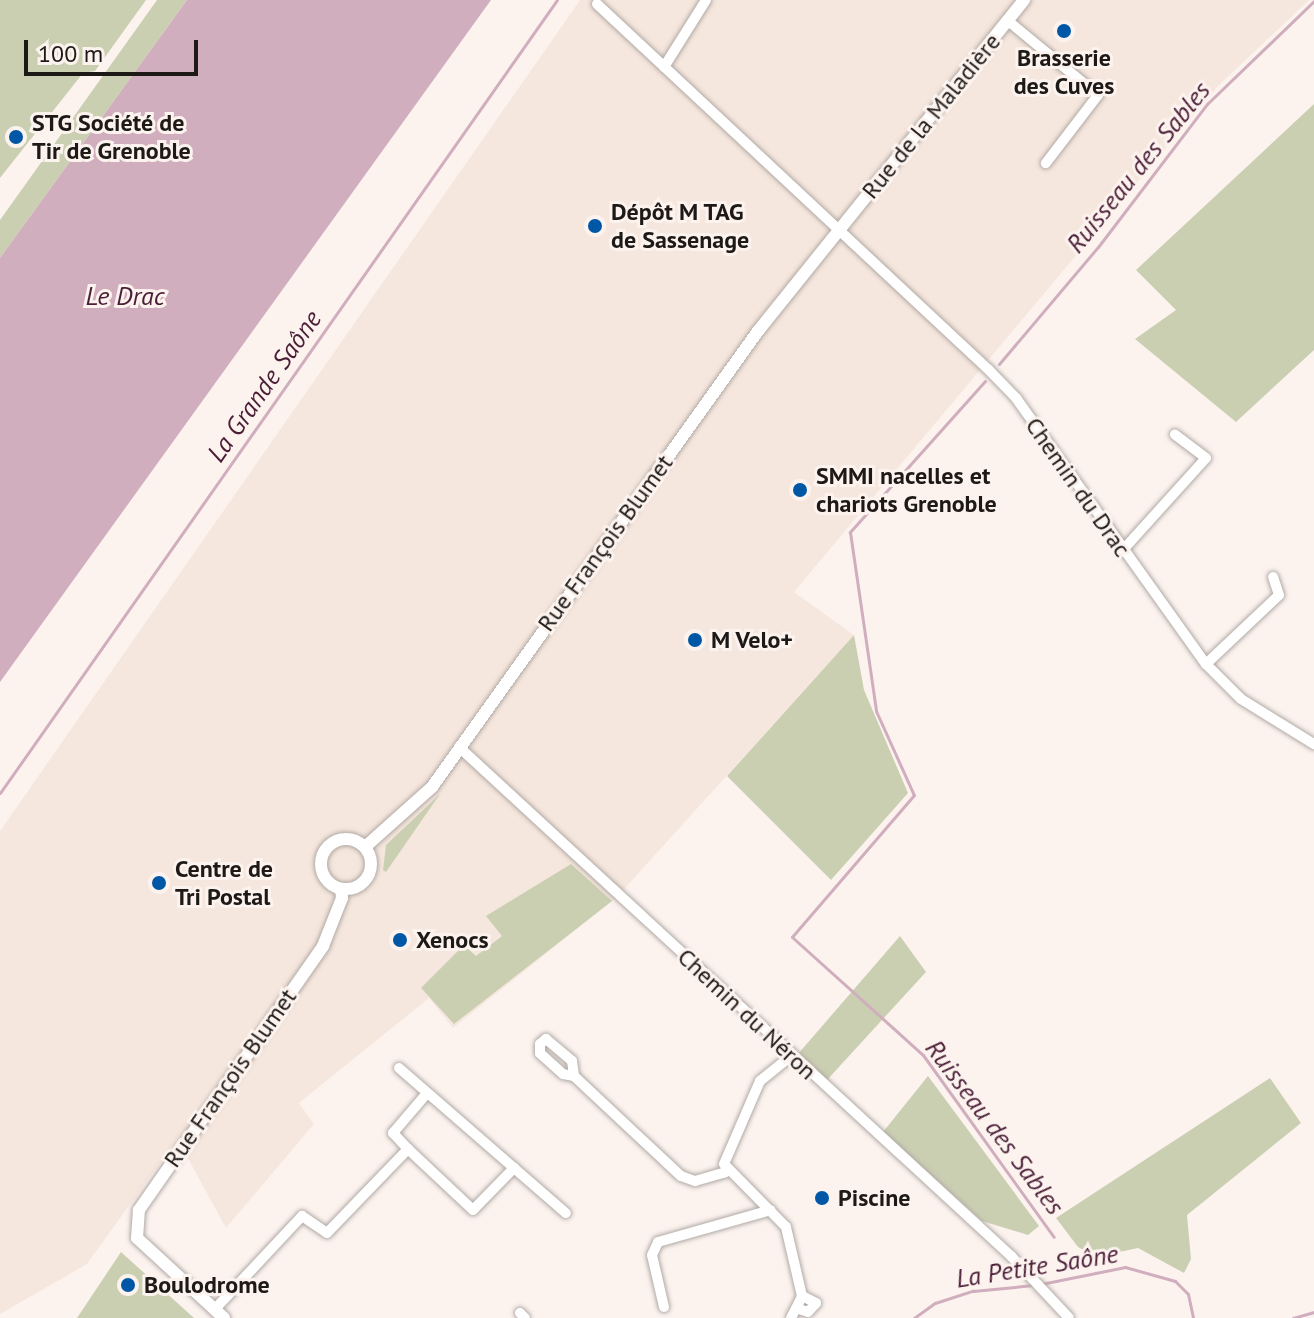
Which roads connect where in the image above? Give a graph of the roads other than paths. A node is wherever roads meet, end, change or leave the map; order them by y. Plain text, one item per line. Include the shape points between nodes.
1 (706, 0) edge
2 (1024, 0) edge
3 (597, 4) dead end
4 (1007, 20) junction
5 (664, 67) junction
6 (1046, 163) dead end
7 (836, 230) junction
8 (1175, 435) dead end
9 (1122, 551) junction
10 (1273, 577) dead end
11 (1206, 664) junction
12 (1314, 744) edge
13 (459, 747) junction
14 (365, 847) junction
15 (341, 889) junction
16 (791, 1056) junction
17 (399, 1068) dead end
18 (574, 1076) dead end
19 (427, 1093) junction
20 (408, 1149) junction
21 (514, 1168) junction
22 (726, 1172) junction
23 (771, 1210) junction
24 (566, 1213) dead end
25 (664, 1307) dead end
26 (219, 1314) edge
27 (791, 1318) edge
28 (1069, 1318) edge

1 - 5 street
2 - 4 street, Rue de la Maladière
3 - 5 street, Chemin du Drac
4 - 6 street via 1098,95
4 - 7 street, Rue de la Maladière
5 - 7 street, Chemin du Drac
7 - 9 street, Chemin du Drac via 1016,398
7 - 13 street, Rue François Blumet
8 - 9 street via 1206,458
9 - 11 street, Chemin du Drac
10 - 11 street via 1279,595
11 - 12 street, Chemin du Drac via 1241,699
13 - 14 street, Rue François Blumet via 415,806
13 - 16 street, Chemin du Néron
14 - 15 street via 371,863 367,878 355,888
14 - 15 street via 340,840 323,854 324,876
15 - 26 street, Rue François Blumet via 323,946 172,1160 135,1224 137,1238 148,1250
16 - 22 street via 760,1081 724,1164
16 - 28 street, Chemin du Néron via 1040,1284
17 - 19 street
18 - 22 street via 681,1176 695,1181
19 - 20 street via 393,1133
19 - 21 street
20 - 21 street via 473,1210
20 - 26 street via 327,1233 302,1216
21 - 24 street
22 - 23 street
23 - 25 street via 658,1242 652,1255
23 - 27 street via 786,1227 802,1296

